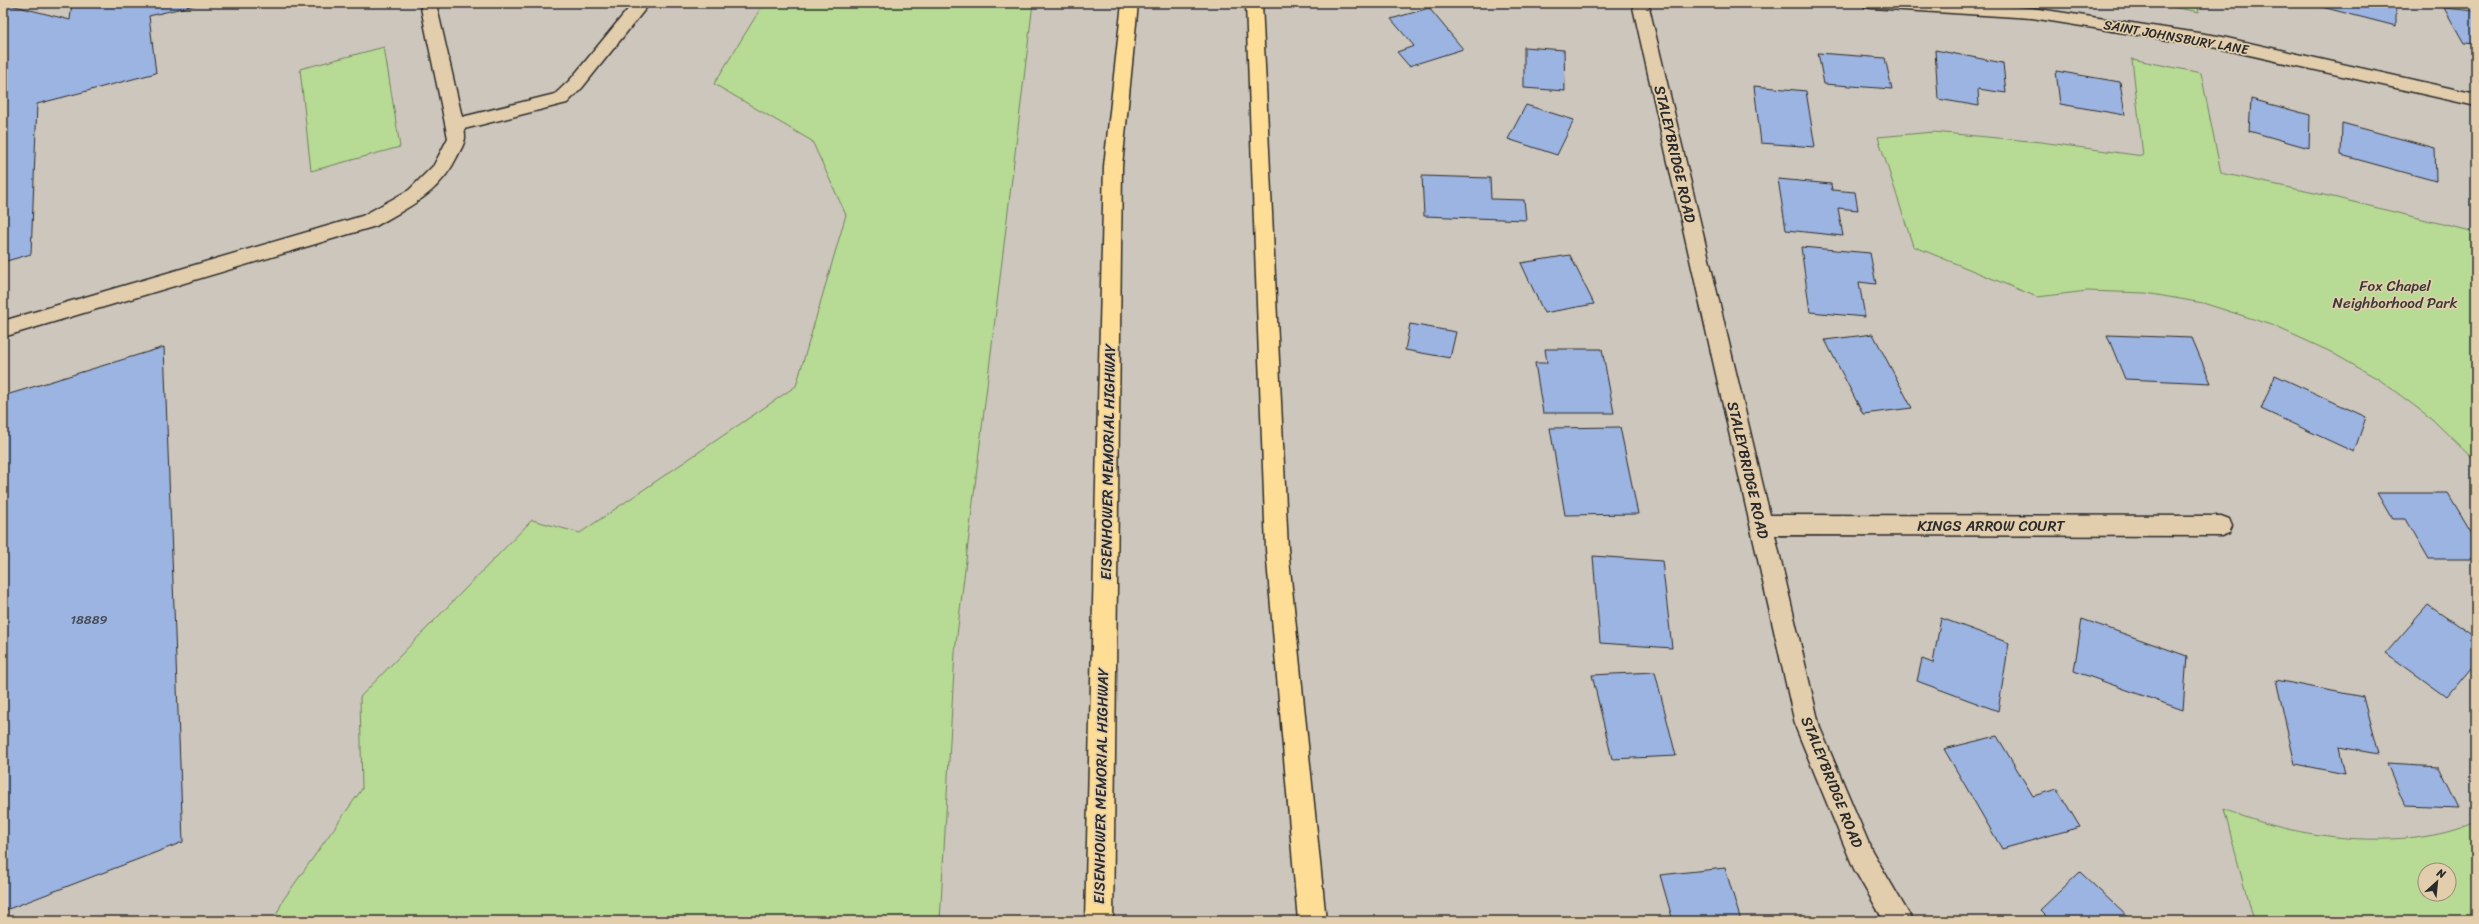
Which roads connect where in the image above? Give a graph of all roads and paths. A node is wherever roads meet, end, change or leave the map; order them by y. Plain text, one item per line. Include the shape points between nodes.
1 (428, 3) edge
2 (642, 3) edge
3 (1130, 3) edge
4 (1254, 3) edge
5 (1640, 3) edge
6 (1871, 3) edge
7 (2476, 100) edge
8 (454, 125) junction
9 (3, 329) edge
10 (1761, 525) junction
11 (2221, 526) dead end
12 (1099, 921) edge
13 (1312, 921) edge
14 (1899, 921) edge

1 - 8 street
2 - 8 street via 561,99
3 - 12 highway, EISENHOWER MEMORIAL HIGHWAY via 1113,166
4 - 13 highway via 1277,549
5 - 10 street, STALEYBRIDGE ROAD
6 - 7 street, SAINT JOHNSBURY LANE via 2032,13 2218,42
8 - 9 street via 457,138 442,169 416,195 369,221
10 - 11 street, KINGS ARROW COURT
10 - 14 street, STALEYBRIDGE ROAD via 1808,728 1863,860

